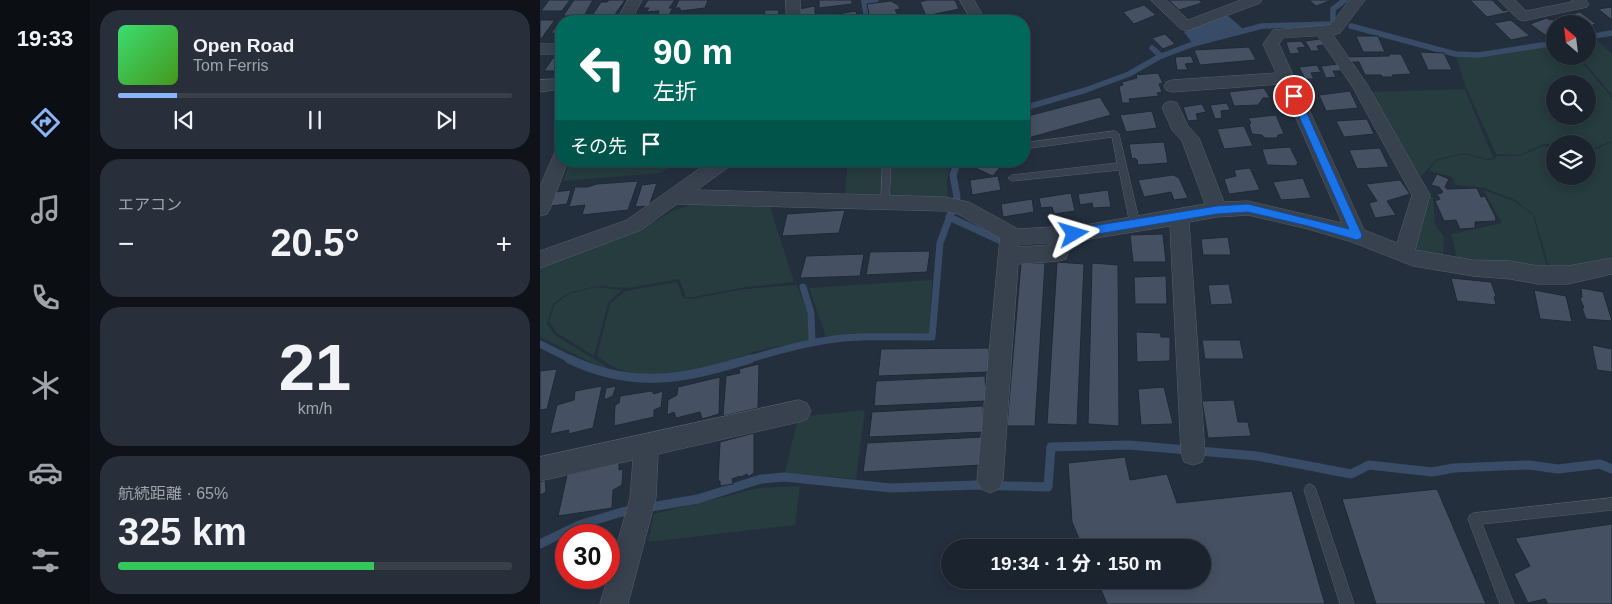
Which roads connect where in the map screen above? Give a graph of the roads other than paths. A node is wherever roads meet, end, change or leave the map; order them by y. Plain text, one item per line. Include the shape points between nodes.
1 (635, 0) edge
2 (793, 0) edge
3 (967, 0) edge
4 (1158, 0) edge
5 (1254, 0) edge
6 (1358, 0) edge
7 (1506, 0) edge
8 (1578, 0) edge
9 (627, 15) edge
10 (794, 15) edge
11 (976, 15) edge
12 (1323, 32) junction
13 (540, 49) edge
14 (555, 49) edge
15 (1286, 78) junction
16 (555, 85) edge
17 (540, 86) edge
18 (1172, 86) dead end
19 (1171, 107) dead end
20 (1031, 145) dead end
21 (1122, 166) junction
22 (557, 167) edge
23 (716, 167) edge
24 (887, 167) edge
25 (1012, 178) dead end
26 (674, 197) junction
27 (885, 202) junction
28 (540, 208) edge
29 (1217, 210) junction
30 (1179, 217) junction
31 (1135, 224) junction
32 (1010, 234) junction
33 (1062, 234) junction
34 (1357, 235) junction
35 (1404, 254) junction
36 (1008, 256) junction
37 (540, 260) edge
38 (1612, 266) edge
39 (799, 411) dead end
40 (646, 446) junction
41 (1193, 453) dead end
42 (540, 469) edge
43 (990, 480) dead end
44 (1310, 490) dead end
45 (1612, 504) edge
46 (614, 604) edge
47 (1346, 604) edge
48 (1507, 604) edge

1 - 9 street
2 - 10 street
3 - 11 street
4 - 5 street via 1186,26
6 - 12 street via 1335,30
7 - 8 street via 1523,16 1582,4
12 - 15 street via 1278,33 1271,44
12 - 35 street via 1359,84 1421,195
13 - 14 street
15 - 18 street
15 - 34 street
16 - 17 street
19 - 29 street via 1181,130 1190,138
20 - 21 lane via 1114,134
21 - 25 lane
21 - 31 lane
22 - 28 street
23 - 26 street
24 - 27 lane
26 - 27 street
26 - 37 street via 634,225
27 - 32 street via 962,207
29 - 30 street
29 - 34 street via 1248,208
30 - 31 street
30 - 41 street
31 - 33 street
32 - 33 street via 1015,237
32 - 36 street
33 - 36 street via 1059,253
34 - 35 street
35 - 38 street via 1473,268 1510,270 1538,276 1568,275
36 - 43 street
39 - 40 street
40 - 42 street
40 - 46 street via 643,498
44 - 47 lane
45 - 48 lane via 1474,519

